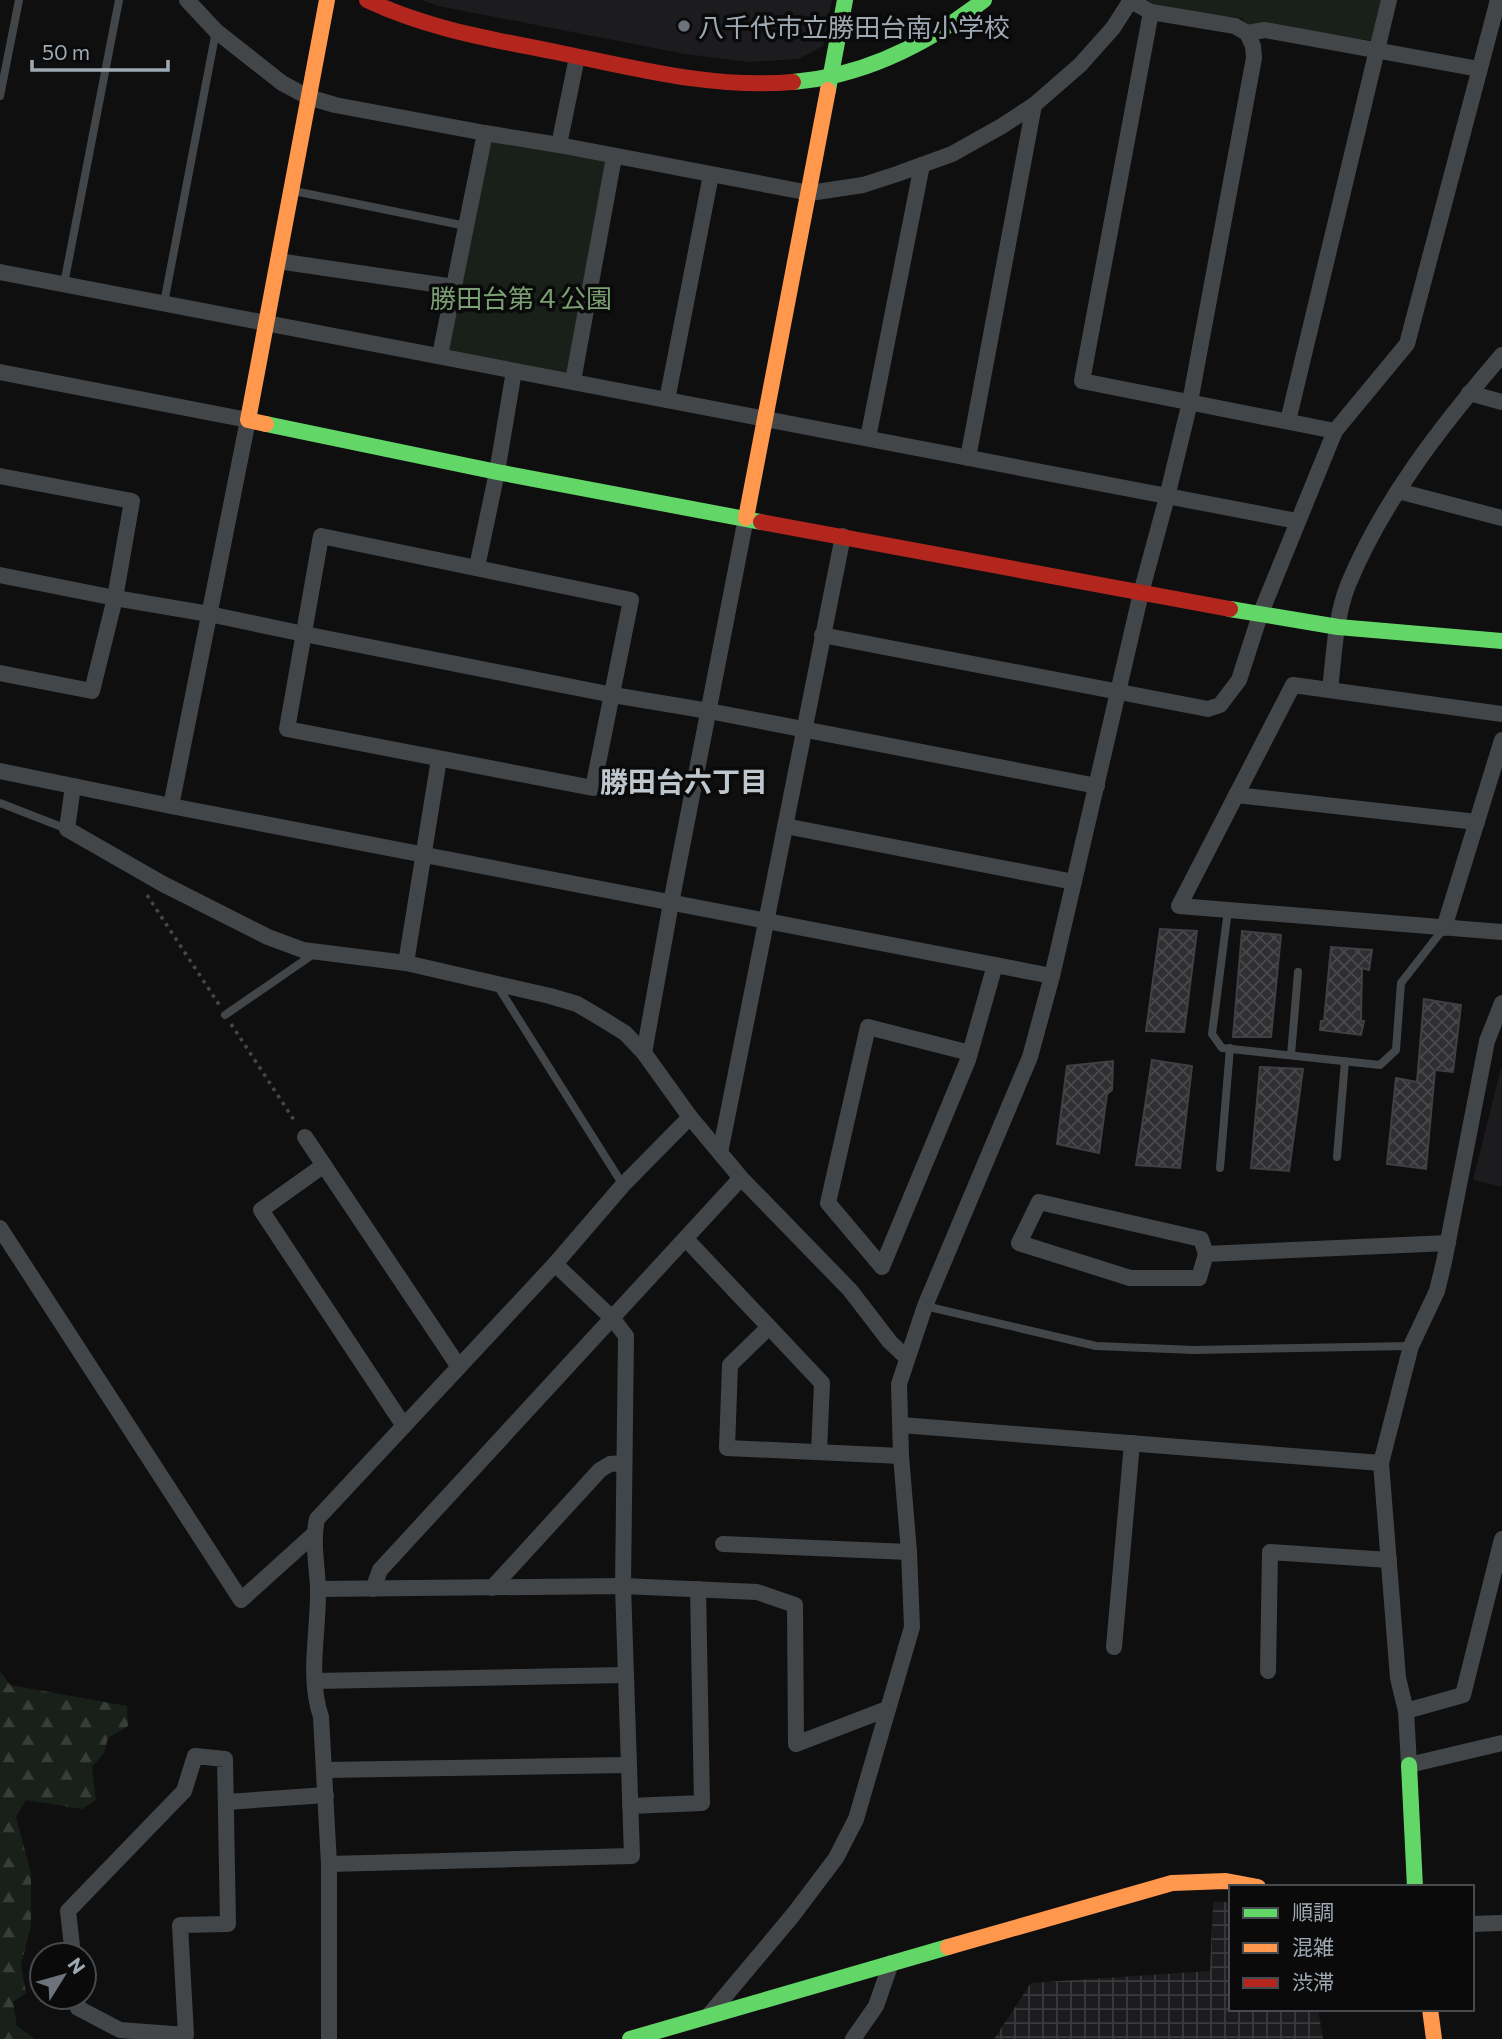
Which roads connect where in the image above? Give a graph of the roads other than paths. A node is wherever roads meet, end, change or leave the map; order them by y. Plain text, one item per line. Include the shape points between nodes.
1 (19, 0) edge
2 (119, 0) edge
3 (187, 0) edge
4 (327, 0) edge
5 (367, 0) edge
6 (845, 0) edge
7 (984, 0) edge
8 (1130, 0) edge
9 (1389, 0) edge
10 (1498, 0) edge
11 (1151, 12) junction
12 (216, 31) junction
13 (1247, 33) junction
14 (1378, 51) junction
15 (577, 57) junction
16 (1479, 69) junction
17 (830, 75) junction
18 (0, 96) edge
19 (308, 97) junction
20 (1034, 105) junction
21 (485, 134) junction
22 (559, 145) junction
23 (614, 157) junction
24 (922, 165) junction
25 (711, 175) junction
26 (291, 190) junction
27 (810, 193) junction
28 (466, 226) junction
29 (278, 261) junction
30 (0, 272) edge
31 (64, 284) junction
32 (454, 287) junction
33 (164, 303) junction
34 (266, 322) junction
35 (440, 355) junction
36 (1502, 355) edge
37 (513, 371) junction
38 (0, 372) edge
39 (573, 381) junction
40 (1469, 393) junction
41 (667, 400) junction
42 (1190, 402) junction
43 (1502, 402) edge
44 (248, 419) junction
45 (764, 419) junction
46 (1288, 421) junction
47 (1335, 431) junction
48 (868, 438) junction
49 (968, 458) junction
50 (497, 472) junction
51 (0, 476) edge
52 (1398, 491) junction
53 (1167, 497) junction
54 (746, 518) junction
55 (1502, 518) edge
56 (1297, 521) junction
57 (843, 536) junction
58 (477, 567) junction
59 (0, 575) edge
60 (1141, 593) junction
61 (115, 598) junction
62 (209, 614) junction
63 (1260, 615) junction
64 (1338, 627) junction
65 (304, 635) junction
66 (822, 635) junction
67 (1502, 641) edge
68 (0, 673) edge
69 (1330, 690) junction
70 (1119, 692) junction
71 (613, 695) junction
72 (709, 711) junction
73 (1502, 714) edge
74 (803, 730) junction
75 (1502, 740) edge
76 (439, 759) junction
77 (0, 771) edge
78 (73, 786) junction
79 (1097, 786) junction
80 (1236, 795) junction
81 (0, 803) edge
82 (171, 806) junction
83 (1477, 822) junction
84 (785, 826) junction
85 (68, 829) junction
86 (424, 856) junction
87 (1074, 882) junction
88 (671, 903) junction
89 (1228, 910) junction
90 (767, 922) junction
91 (1444, 928) junction
92 (1502, 932) edge
93 (317, 952) junction
94 (406, 963) junction
95 (995, 965) junction
96 (1298, 972) dead end
97 (1052, 976) junction
98 (497, 985) junction
99 (1502, 1003) edge
100 (225, 1015) road end
101 (1230, 1048) junction
102 (644, 1053) junction
103 (970, 1053) junction
104 (1291, 1055) junction
105 (1345, 1061) junction
106 (690, 1117) junction
107 (305, 1137) road end
108 (720, 1153) junction
109 (1337, 1157) dead end
110 (324, 1165) junction
111 (1220, 1168) dead end
112 (741, 1178) junction
113 (623, 1185) junction
114 (0, 1228) edge
115 (686, 1239) junction
116 (1448, 1243) junction
117 (1206, 1254) junction
118 (555, 1264) junction
119 (925, 1306) junction
120 (614, 1319) junction
121 (769, 1327) junction
122 (1411, 1346) junction
123 (906, 1357) junction
124 (459, 1367) junction
125 (901, 1425) junction
126 (404, 1426) junction
127 (1132, 1443) junction
128 (819, 1452) junction
129 (901, 1456) junction
130 (624, 1463) junction
131 (1381, 1463) junction
132 (313, 1535) junction
133 (1502, 1539) edge
134 (723, 1544) dead end
135 (909, 1552) junction
136 (1389, 1560) junction
137 (622, 1586) junction
138 (492, 1588) junction
139 (318, 1589) junction
140 (373, 1589) junction
141 (698, 1589) junction
142 (1114, 1647) dead end
143 (1268, 1671) dead end
144 (624, 1675) junction
145 (315, 1681) junction
146 (887, 1709) junction
147 (1406, 1711) junction
148 (1502, 1743) edge
149 (628, 1765) junction
150 (1409, 1765) junction
151 (325, 1770) junction
152 (326, 1795) junction
153 (226, 1802) junction
154 (630, 1806) junction
155 (329, 1864) junction
156 (1247, 1885) edge
157 (1415, 1885) edge
158 (1502, 1923) edge
159 (1474, 1924) edge
160 (71, 1941) edge
161 (891, 1964) junction
162 (84, 2011) edge
163 (1430, 2011) edge
164 (710, 2014) junction
165 (329, 2039) edge
166 (630, 2039) edge
167 (853, 2039) edge
168 (1434, 2039) edge

1 - 18 lane
2 - 31 lane
3 - 12 street
4 - 19 street
5 - 15 street via 430,26
6 - 17 street
7 - 17 street via 919,43
8 - 11 street
8 - 20 street via 1098,46
9 - 14 street
10 - 16 street
11 - 13 street via 1234,26
11 - 42 street via 1082,381
12 - 19 street via 282,83
12 - 33 lane
13 - 14 street via 1265,30
13 - 42 street via 1254,58
14 - 16 street
14 - 46 street
15 - 17 street via 722,82 770,84
15 - 22 street
16 - 47 street via 1407,344
17 - 27 street
19 - 21 street
19 - 26 street
20 - 24 street via 977,141
20 - 49 street
21 - 22 street
21 - 28 street
22 - 23 street
23 - 25 street
23 - 39 street
24 - 27 street via 863,185
24 - 48 street
25 - 27 street
25 - 41 street
26 - 28 lane
26 - 29 street
27 - 45 street
28 - 32 street
29 - 32 street
29 - 34 street
30 - 31 street
31 - 33 street
32 - 35 street
33 - 34 street
34 - 35 street
34 - 44 street
35 - 37 street
36 - 40 street
37 - 39 street
37 - 50 street
38 - 44 street
39 - 41 street
40 - 43 street
40 - 52 street
41 - 45 street
42 - 46 street
42 - 53 street
44 - 50 street
44 - 62 street
45 - 48 street
45 - 54 street
46 - 47 street
47 - 56 street
48 - 49 street
49 - 53 street
50 - 54 street
50 - 58 street
51 - 61 street via 132,501
52 - 55 street
52 - 64 street via 1348,586
53 - 56 street
53 - 60 street
54 - 57 street
54 - 72 street
56 - 63 street
57 - 60 street
57 - 66 street
58 - 65 street via 321,536
58 - 71 street via 631,600
59 - 61 street
60 - 63 street
60 - 70 street
61 - 62 street
61 - 68 street via 92,691
62 - 65 street
62 - 82 street
63 - 64 street
63 - 70 street via 1240,680 1220,705 1208,709
64 - 67 street
64 - 69 street
65 - 71 street
65 - 76 street via 287,729
66 - 70 street
66 - 74 street
69 - 73 street
69 - 80 street via 1293,685
70 - 79 street
71 - 72 street
71 - 76 street via 593,788
72 - 74 street
72 - 88 street
74 - 79 street
74 - 84 street
75 - 83 street
76 - 86 street
77 - 78 street
78 - 82 street
78 - 85 street
79 - 87 street
80 - 83 street
80 - 89 street via 1179,906
81 - 85 lane
82 - 86 street
83 - 91 street
84 - 87 street
84 - 90 street
85 - 93 street via 247,927
86 - 88 street
86 - 94 street
87 - 97 street
88 - 90 street
88 - 102 street
89 - 91 street
89 - 101 lane via 1212,1034 1222,1048
90 - 95 street
90 - 108 street
91 - 92 street
91 - 105 lane via 1401,983 1396,1050 1380,1065
93 - 94 street
93 - 100 lane
94 - 98 street
95 - 97 street
95 - 103 street
96 - 104 lane
97 - 119 street via 1030,1058
98 - 102 street via 577,1004 625,1033
98 - 113 lane
99 - 116 street via 1487,1041
101 - 104 lane
101 - 111 lane
102 - 106 street
103 - 103 street via 968,1060 882,1267 828,1203 868,1027
104 - 105 lane
105 - 109 lane
106 - 108 street
106 - 113 street
107 - 110 street
108 - 112 street
110 - 124 street
110 - 126 street via 261,1210
112 - 115 street
112 - 123 street via 850,1290
113 - 118 street
114 - 132 street via 241,1600
115 - 120 street
115 - 121 street
116 - 117 street
116 - 122 street via 1437,1290
117 - 117 street via 1199,1278 1130,1278 1018,1243 1039,1202 1201,1239
118 - 120 street
118 - 124 street
119 - 122 lane via 1096,1346 1194,1350
119 - 123 street
120 - 130 street via 626,1336
120 - 140 street via 380,1570
121 - 128 street via 822,1383
121 - 128 street via 730,1364 727,1448
122 - 131 street
123 - 125 street via 898,1384
124 - 126 street
125 - 127 street
125 - 129 street
126 - 132 street via 317,1519
127 - 131 street
127 - 142 street
128 - 129 street
129 - 135 street
130 - 137 street
130 - 138 street via 600,1470
131 - 136 street
132 - 139 street
133 - 147 street via 1463,1695
134 - 135 street
135 - 146 street via 912,1627
136 - 143 street via 1270,1552
136 - 147 street via 1398,1678
137 - 138 street
137 - 141 street
137 - 144 street
138 - 140 street
139 - 140 street
139 - 145 street
141 - 146 street via 757,1592 795,1605 796,1744
141 - 154 street via 702,1803
144 - 145 street
144 - 149 street
145 - 151 street
146 - 164 street via 856,1819 836,1858
147 - 150 street
148 - 150 street
149 - 151 street
149 - 154 street
150 - 157 street
151 - 152 street
152 - 153 street
152 - 155 street
153 - 160 street via 225,1759 195,1756 184,1791 68,1911
153 - 162 street via 228,1924 180,1925 186,2035 120,2030
154 - 155 street via 632,1856
155 - 165 street
156 - 161 street via 1172,1883
158 - 159 street
161 - 164 street
161 - 167 street via 876,2006
163 - 168 street
164 - 166 street

